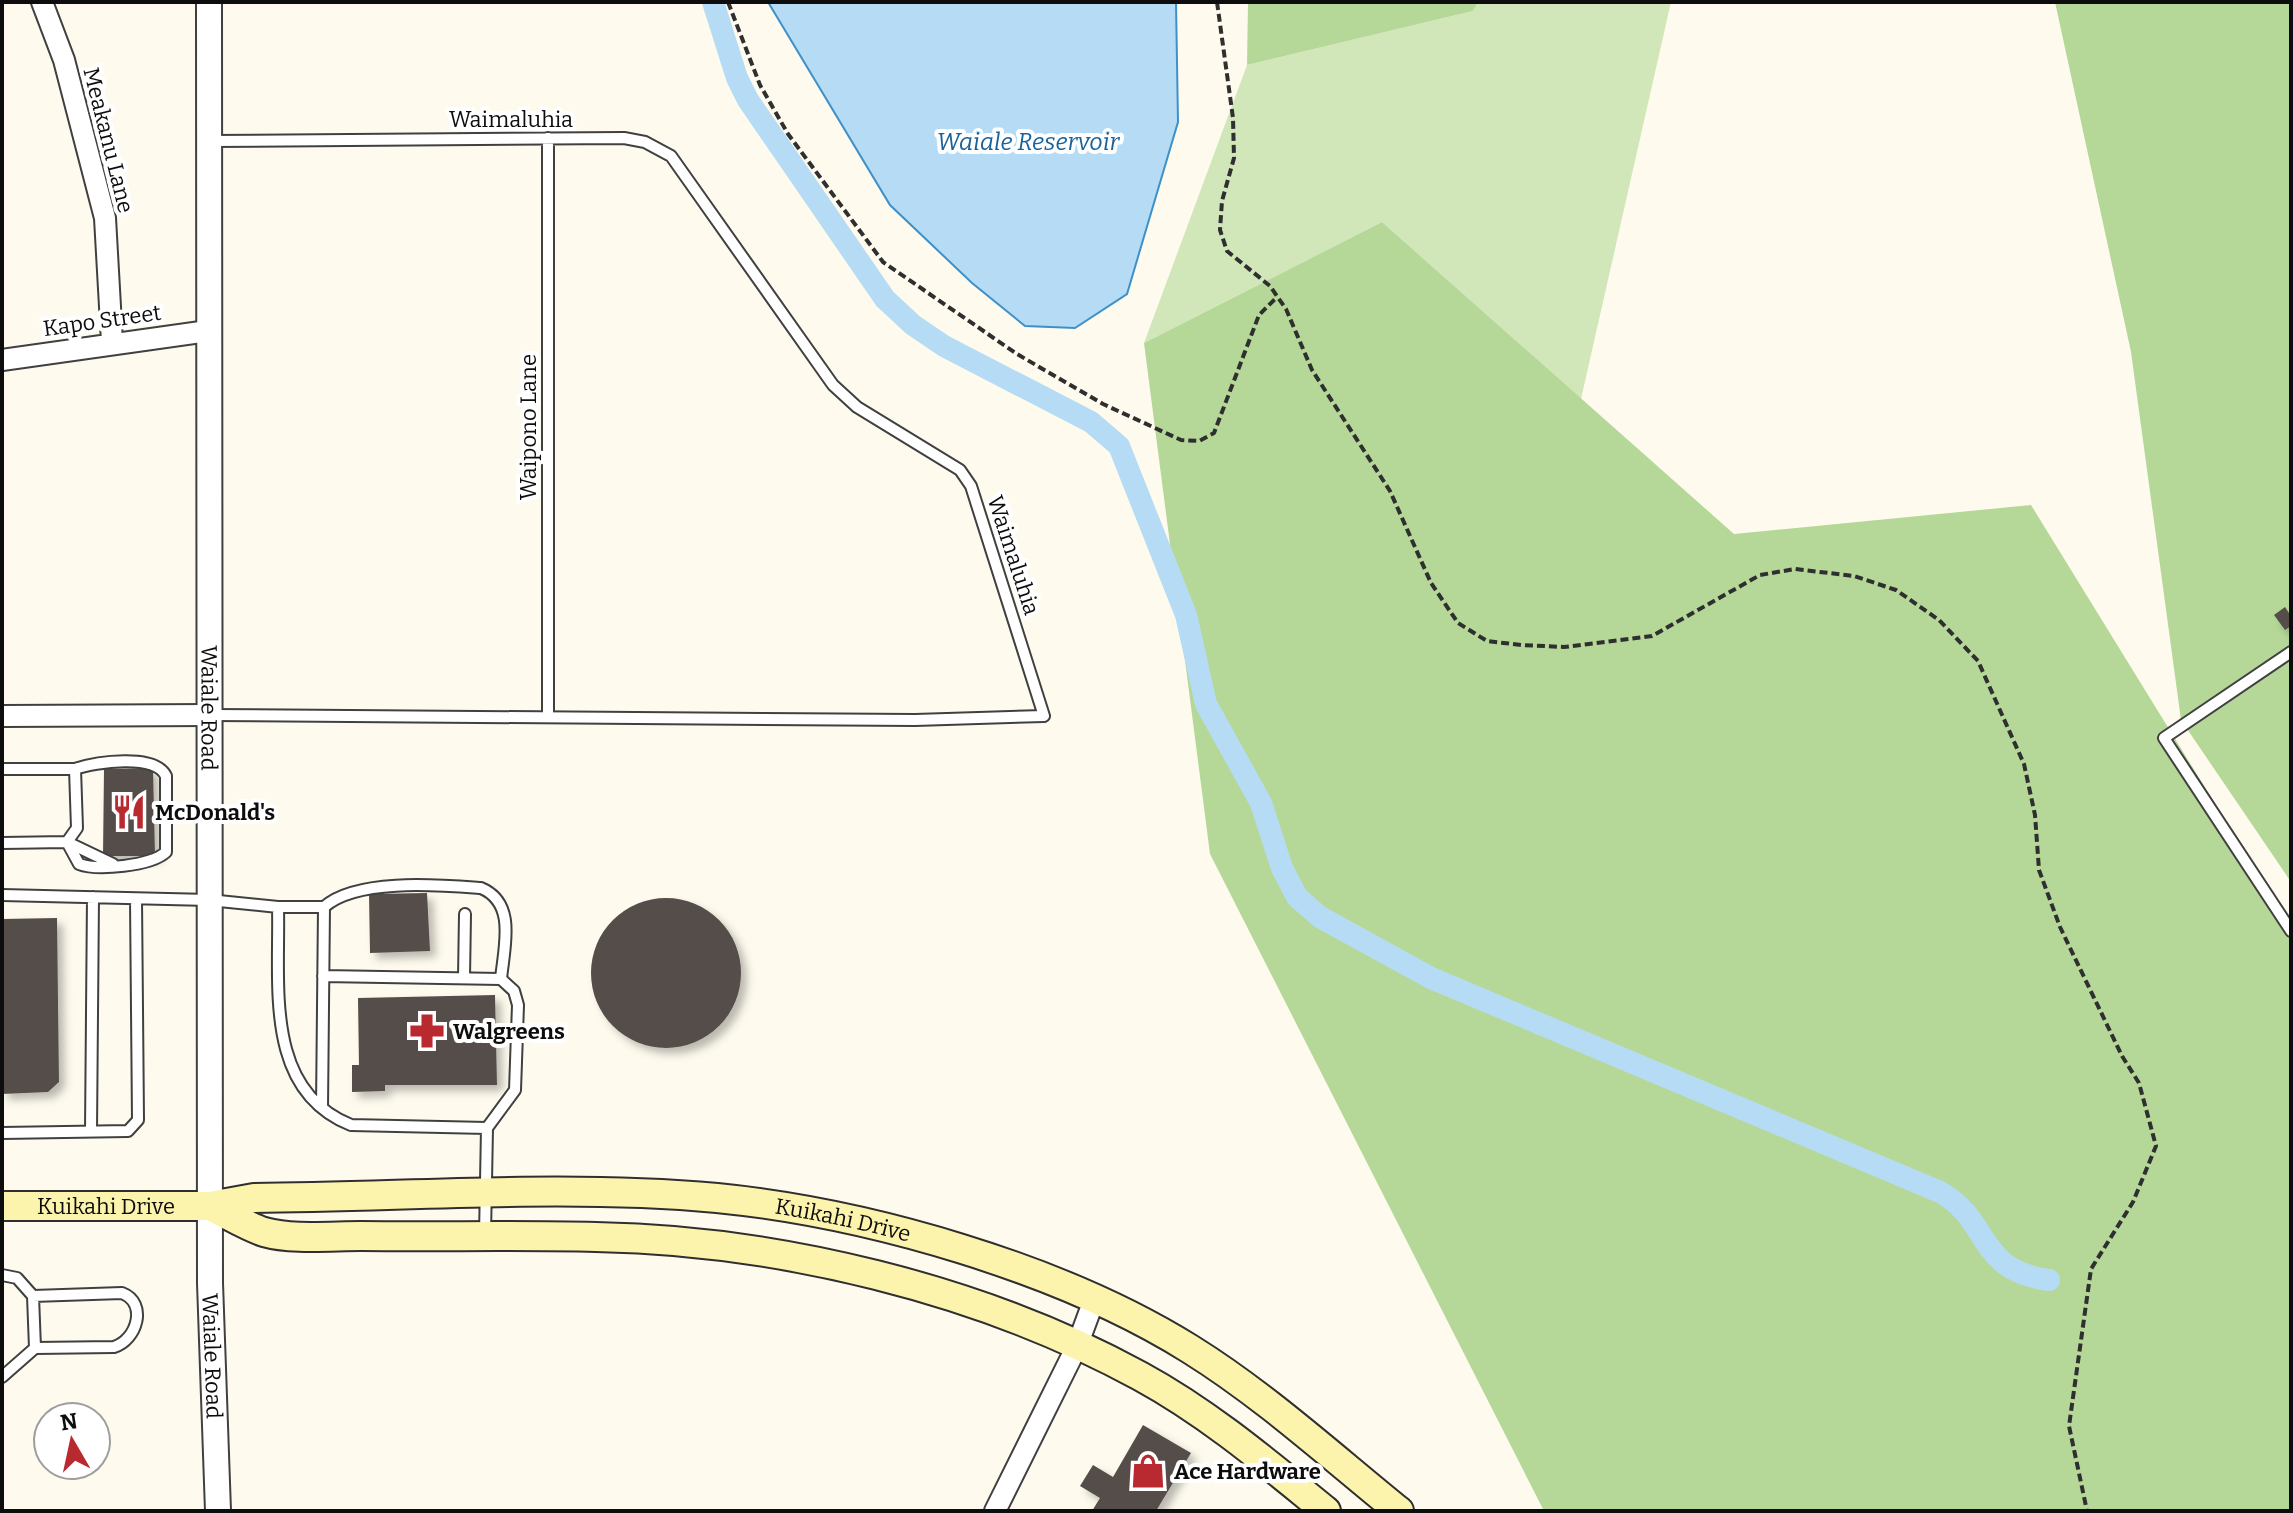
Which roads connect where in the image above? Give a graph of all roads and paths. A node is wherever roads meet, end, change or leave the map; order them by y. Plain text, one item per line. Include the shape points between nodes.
1 (42, 2) edge
2 (209, 2) edge
3 (728, 2) edge
4 (1217, 2) edge
5 (548, 138) junction
6 (210, 141) junction
7 (1277, 297) junction
8 (208, 331) junction
9 (112, 342) junction
10 (2, 360) edge
11 (2291, 652) edge
12 (210, 715) junction
13 (548, 715) junction
14 (2, 716) edge
15 (2, 769) edge
16 (75, 769) junction
17 (67, 842) junction
18 (2, 843) edge
19 (2, 895) edge
20 (93, 897) junction
21 (136, 899) junction
22 (209, 900) junction
23 (278, 907) junction
24 (324, 907) junction
25 (465, 914) dead end
26 (2291, 931) edge
27 (323, 976) junction
28 (464, 978) junction
29 (501, 979) junction
30 (322, 1108) junction
31 (487, 1128) junction
32 (91, 1131) junction
33 (2, 1133) edge
34 (486, 1195) junction
35 (2, 1206) edge
36 (210, 1206) junction
37 (485, 1237) junction
38 (2, 1275) edge
39 (33, 1296) junction
40 (1094, 1300) junction
41 (1077, 1346) junction
42 (35, 1348) junction
43 (2, 1377) edge
44 (218, 1511) edge
45 (995, 1511) edge
46 (1326, 1511) edge
47 (1399, 1511) edge
48 (2087, 1511) edge

1 - 9 street, Meakanu Lane via 64,60 105,218
2 - 6 street, Waiale Road
3 - 7 path via 760,85 788,134 883,262 1017,354 1103,404 1181,440 1199,441 1214,433 1259,315
4 - 7 path via 1234,158 1220,230 1227,251
5 - 6 lane, Waimaluhia
5 - 13 lane, Waipono Lane
5 - 13 lane, Waimaluhia via 624,138 671,156 833,385 857,407 960,470 971,486 1044,716 915,720
6 - 8 street, Waiale Road
7 - 48 path via 1312,370 1390,491 1431,583 1458,623 1487,641 1564,647 1652,636 1760,575 1795,569 1854,576 1896,590 1939,620 1978,661 2024,764 2039,870 2060,927 2139,1083 2156,1146 2133,1202 2091,1269 2069,1426
8 - 9 street, Kapo Street
8 - 12 street, Waiale Road
9 - 10 street, Kapo Street
11 - 26 lane via 2164,738
12 - 13 lane, Waimaluhia
12 - 14 street
12 - 22 street, Waiale Road
15 - 16 lane
16 - 17 lane via 77,828
16 - 17 lane via 93,763 151,762 161,767 166,776 166,852 147,864 94,870 79,864
17 - 18 lane
19 - 20 lane
20 - 21 lane
20 - 32 lane
21 - 22 lane
21 - 32 lane via 138,1120 128,1131
22 - 23 lane
22 - 36 street, Waiale Road
23 - 24 lane
23 - 30 lane via 283,1052
24 - 27 lane
24 - 29 lane via 335,897 365,888 481,888 494,893 503,907
25 - 28 lane
27 - 28 lane
27 - 30 lane
28 - 29 lane
29 - 31 lane via 514,991 518,1005 517,1075 510,1100
30 - 31 lane via 351,1125
31 - 34 lane
32 - 33 lane
34 - 36 main road, Kuikahi Drive via 254,1198
34 - 37 lane
34 - 40 main road, Kuikahi Drive via 613,1193 792,1208 972,1253
35 - 36 main road, Kuikahi Drive
36 - 37 main road, Kuikahi Drive via 266,1232
36 - 44 street, Waiale Road
37 - 41 main road, Kuikahi Drive via 652,1238 817,1262 968,1302
38 - 39 lane via 17,1278
39 - 42 lane
39 - 42 lane via 122,1293 136,1305 133,1335 126,1343
40 - 41 street
40 - 47 main road, Kuikahi Drive via 1200,1356 1244,1386
41 - 45 street
41 - 46 main road, Kuikahi Drive via 1202,1415
42 - 43 lane

